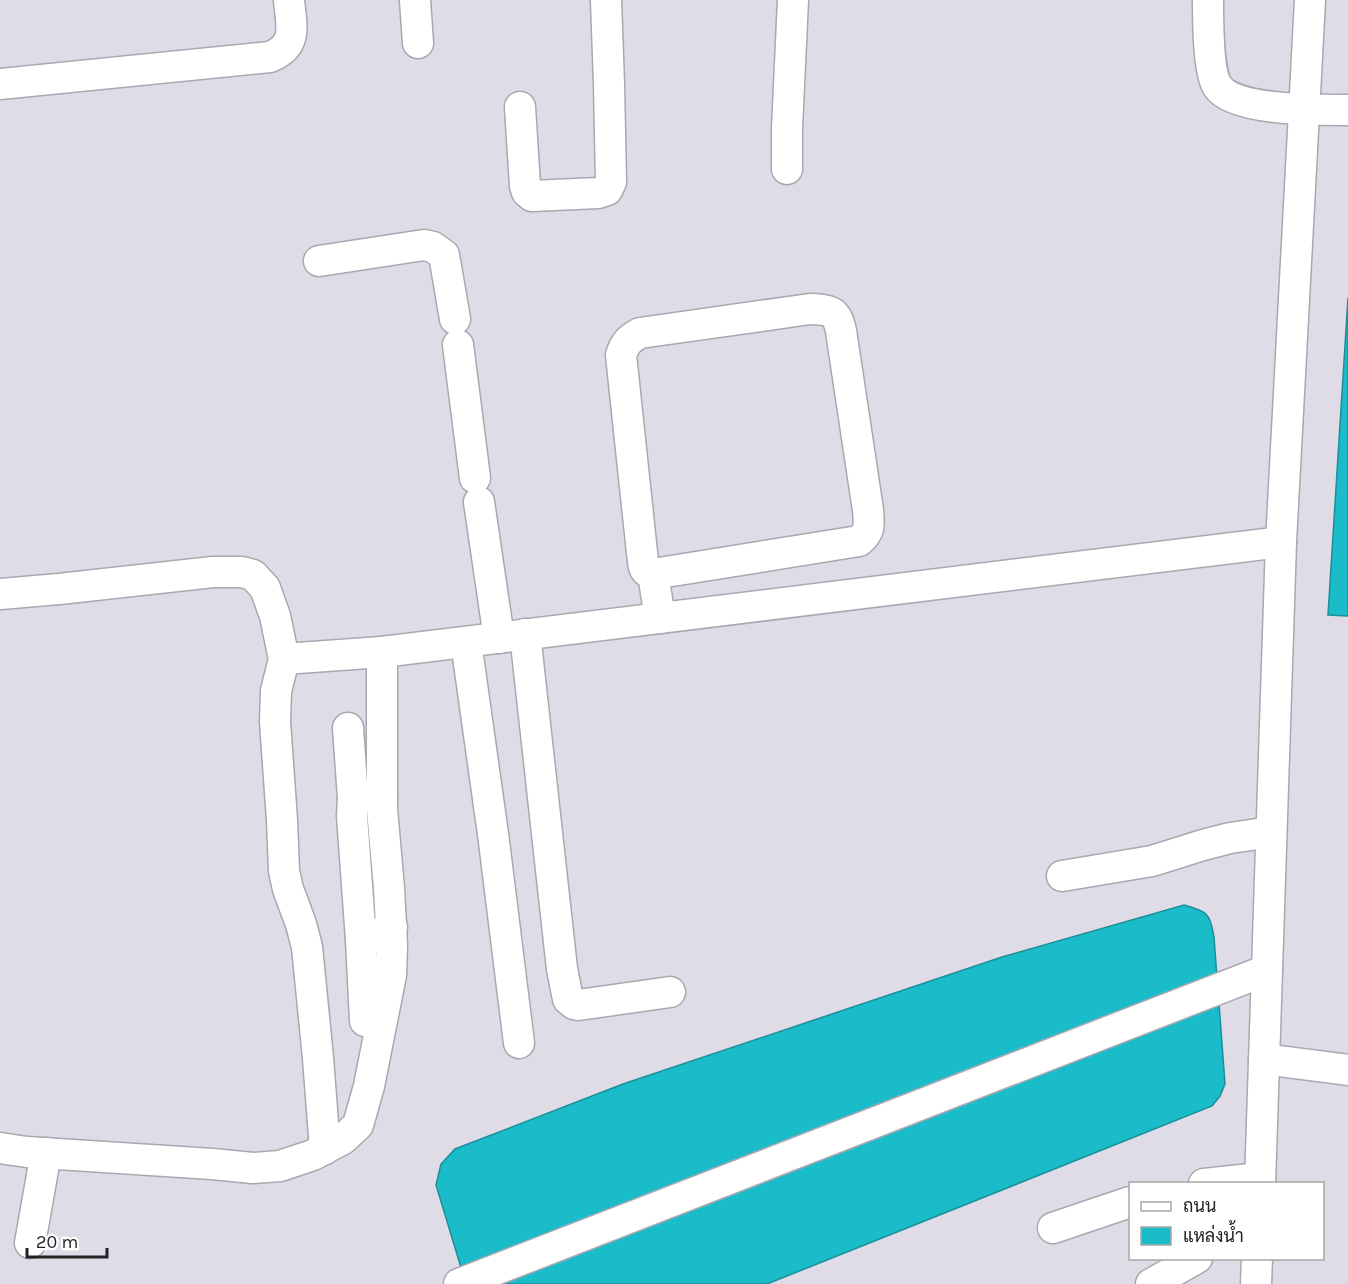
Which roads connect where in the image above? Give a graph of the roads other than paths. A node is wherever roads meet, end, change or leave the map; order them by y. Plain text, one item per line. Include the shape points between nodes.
1 (289, 0) edge
2 (415, 0) edge
3 (606, 0) edge
4 (793, 0) edge
5 (1208, 0) edge
6 (1310, 0) edge
7 (417, 43) dead end
8 (0, 84) edge
9 (520, 107) dead end
10 (1304, 110) junction
11 (1348, 110) edge
12 (787, 169) dead end
13 (319, 261) dead end
14 (1281, 542) junction
15 (654, 574) junction
16 (0, 594) edge
17 (660, 618) junction
18 (512, 636) junction
19 (466, 642) junction
20 (382, 652) junction
21 (284, 659) junction
22 (348, 728) dead end
23 (382, 794) junction
24 (352, 798) junction
25 (1271, 832) junction
26 (1062, 876) dead end
27 (392, 927) junction
28 (361, 940) junction
29 (1267, 970) junction
30 (670, 992) dead end
31 (365, 1022) dead end
32 (519, 1043) dead end
33 (1264, 1059) junction
34 (1348, 1070) edge
35 (0, 1148) edge
36 (325, 1149) junction
37 (46, 1153) junction
38 (1260, 1181) edge
39 (1241, 1182) edge
40 (1129, 1203) edge
41 (1053, 1228) dead end
42 (30, 1243) dead end
43 (1193, 1260) edge
44 (1257, 1260) edge
45 (459, 1284) edge
46 (1151, 1284) edge
47 (1256, 1284) edge

1 - 8 street via 292,33 288,45 270,57
2 - 7 street
3 - 9 street via 611,182 606,190 532,196 527,192
4 - 12 street
5 - 10 street via 1217,87 1230,97 1252,103
6 - 10 street
10 - 11 street
10 - 14 street
13 - 18 street via 424,245 444,255 477,490
14 - 17 street
14 - 25 street
15 - 15 street via 859,541 866,534 868,510 841,331 832,312 810,309 640,333 624,345 621,355 643,562 647,572
15 - 17 street
16 - 21 street via 242,572 253,575 265,588
17 - 18 street
18 - 19 street
18 - 30 street via 567,999 578,1005
19 - 20 street
19 - 32 street
20 - 21 street
20 - 23 street
21 - 36 street via 276,691 275,722 284,872 307,948
22 - 24 street
23 - 24 street
23 - 27 street
24 - 28 street
25 - 26 street via 1212,842 1152,861
25 - 29 street
27 - 28 street
27 - 36 street via 391,975 358,1125
28 - 31 street
29 - 33 street
29 - 45 street
33 - 34 street
33 - 38 street
35 - 37 street
36 - 37 street via 280,1166 253,1168
37 - 42 street
38 - 39 street
40 - 41 street
43 - 46 street
44 - 47 street

